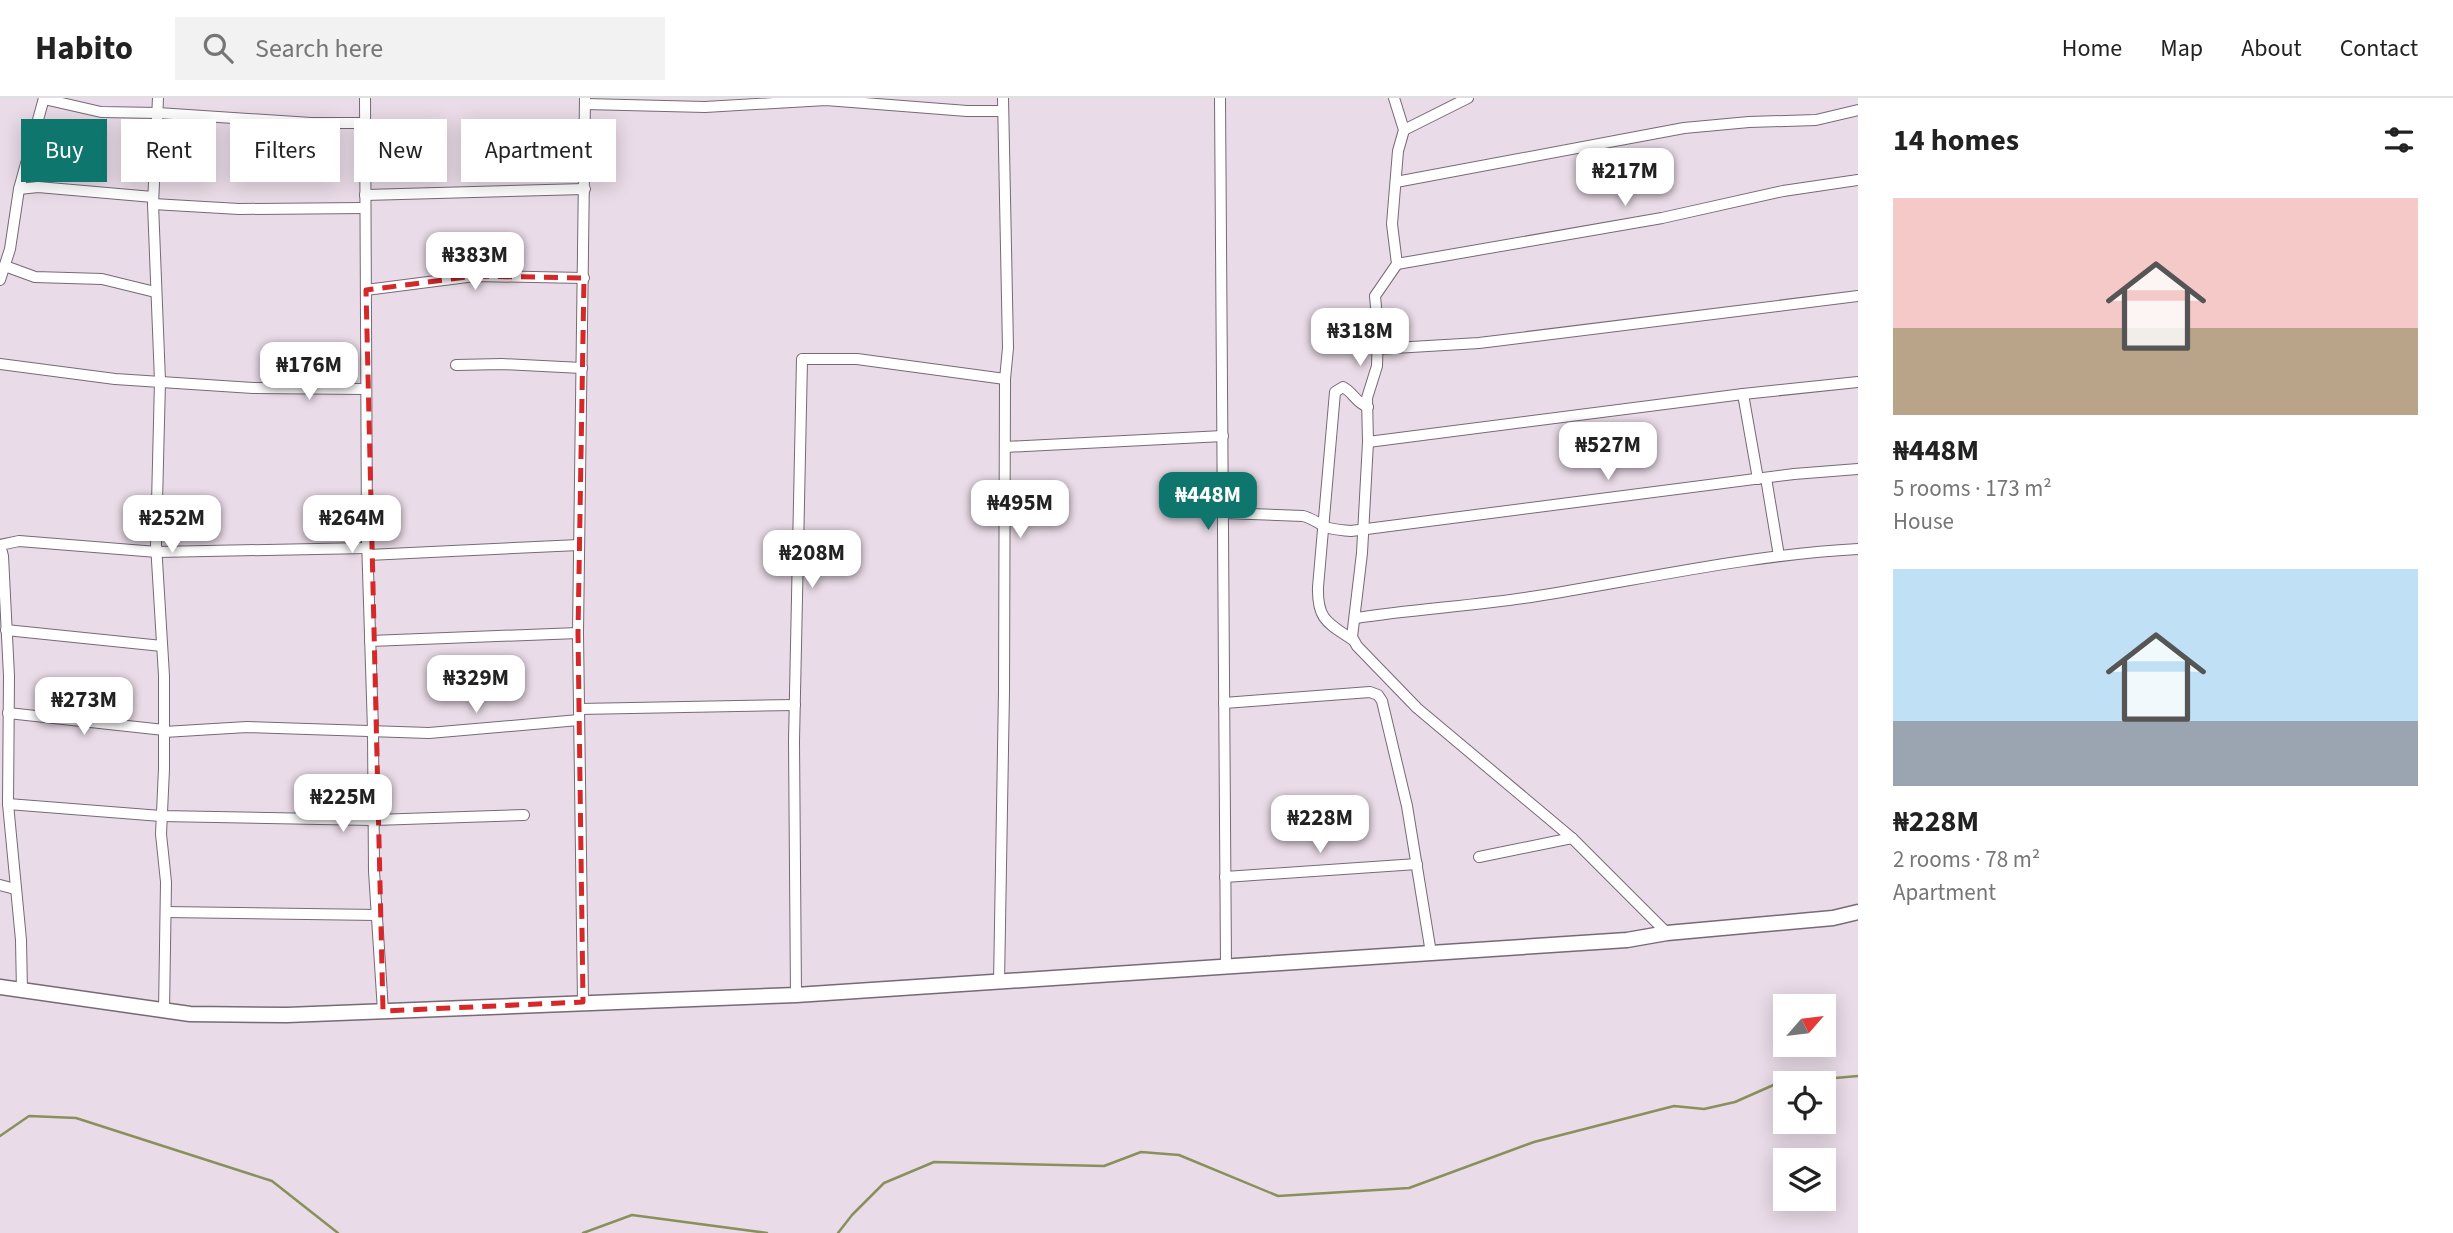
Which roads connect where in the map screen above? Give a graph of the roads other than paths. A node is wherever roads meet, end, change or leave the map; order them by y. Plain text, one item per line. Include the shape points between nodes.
1 (158, 98) edge
2 (365, 98) edge
3 (1003, 98) edge
4 (1220, 98) edge
5 (1394, 98) edge
6 (1468, 98) edge
7 (44, 99) edge
8 (585, 101) edge
9 (1858, 110) edge
10 (1003, 111) junction
11 (158, 113) junction
12 (364, 119) edge
13 (354, 123) edge
14 (1404, 130) junction
15 (1858, 180) edge
16 (365, 182) edge
17 (1396, 182) junction
18 (19, 189) junction
19 (584, 190) junction
20 (365, 195) junction
21 (153, 201) junction
22 (365, 208) junction
23 (0, 234) edge
24 (11, 239) junction
25 (1397, 264) junction
26 (5, 266) junction
27 (584, 278) junction
28 (0, 280) edge
29 (366, 290) junction
30 (155, 292) junction
31 (1858, 296) edge
32 (1377, 349) junction
33 (0, 364) edge
34 (456, 365) dead end
35 (582, 368) junction
36 (1005, 379) junction
37 (160, 381) junction
38 (1858, 382) edge
39 (366, 389) junction
40 (1743, 394) junction
41 (1368, 407) junction
42 (1223, 436) junction
43 (1368, 442) junction
44 (1005, 447) junction
45 (1858, 469) edge
46 (1762, 478) junction
47 (1223, 513) junction
48 (1322, 526) junction
49 (1363, 528) junction
50 (0, 545) edge
51 (579, 545) junction
52 (1858, 549) edge
53 (157, 552) junction
54 (368, 552) junction
55 (1779, 556) junction
56 (1356, 618) junction
57 (6, 630) junction
58 (578, 632) junction
59 (1353, 640) junction
60 (370, 641) junction
61 (162, 646) junction
62 (4, 694) edge
63 (1224, 703) junction
64 (795, 705) junction
65 (579, 709) junction
66 (8, 713) junction
67 (579, 720) junction
68 (373, 730) junction
69 (164, 731) junction
70 (4, 782) edge
71 (8, 804) junction
72 (524, 815) dead end
73 (161, 816) junction
74 (374, 820) junction
75 (1572, 838) junction
76 (1479, 856) dead end
77 (1417, 863) junction
78 (1225, 877) junction
79 (0, 885) edge
80 (15, 889) junction
81 (166, 912) junction
82 (1858, 912) edge
83 (377, 915) junction
84 (1667, 933) junction
85 (1431, 953) junction
86 (1226, 965) junction
87 (999, 983) junction
88 (0, 987) edge
89 (22, 992) junction
90 (796, 995) junction
91 (583, 1002) junction
92 (383, 1010) junction
93 (164, 1011) junction

1 - 11 street
2 - 12 street
3 - 10 street
4 - 42 street
5 - 14 street
6 - 14 street
7 - 11 street via 101,112
7 - 18 street
8 - 10 street via 705,107 826,100
8 - 19 street
9 - 17 street via 1816,120 1684,128
10 - 36 street
11 - 13 street
11 - 21 street
14 - 17 street
15 - 25 street
16 - 20 street
17 - 25 street via 1392,224
18 - 21 street via 38,187
18 - 24 street
19 - 20 street
19 - 27 street
20 - 22 street
21 - 22 street via 239,209
21 - 30 street
22 - 29 street
23 - 24 street
24 - 26 street
25 - 32 street via 1375,296
26 - 28 street
26 - 30 street via 35,277 102,279
27 - 29 street via 475,276
27 - 35 street
29 - 39 street
30 - 37 street
31 - 32 street via 1479,342
32 - 41 street
33 - 37 street
34 - 35 street
35 - 51 street
36 - 44 street
36 - 64 street via 857,359 802,359
37 - 39 street
37 - 53 street
38 - 40 street
39 - 54 street
40 - 43 street
40 - 46 street
41 - 43 street
41 - 48 street via 1343,387 1335,392
42 - 44 street
42 - 47 street
43 - 49 street
44 - 87 street
45 - 46 street
46 - 49 street
46 - 55 street
47 - 48 street via 1303,516
47 - 63 street
48 - 49 street via 1351,531
48 - 59 street via 1317,605 1331,624
49 - 56 street
50 - 53 street via 19,541
50 - 57 street
51 - 54 street
51 - 58 street
52 - 55 street
53 - 54 street
53 - 61 street
54 - 60 street
55 - 56 street via 1530,597
56 - 59 street
57 - 61 street
57 - 62 street
58 - 60 street
58 - 65 street
59 - 75 street via 1416,708
60 - 68 street
61 - 69 street
62 - 66 street
63 - 77 street via 1370,691 1378,695
63 - 78 street
64 - 65 street
64 - 90 street
65 - 67 street
66 - 69 street
66 - 70 street
67 - 68 street via 429,733
67 - 91 street
68 - 69 street via 247,727
68 - 74 street
69 - 73 street
70 - 71 street
71 - 73 street
71 - 80 street
72 - 74 street
73 - 74 street
73 - 81 street
74 - 83 street
75 - 76 street
75 - 84 street
77 - 78 street
77 - 85 street
78 - 86 street
79 - 80 street
80 - 89 street
81 - 83 street
81 - 93 street
82 - 84 street
83 - 92 street
84 - 85 street via 1627,940
85 - 86 street
86 - 87 street
87 - 90 street
88 - 89 street
89 - 93 street
90 - 91 street
91 - 92 street
92 - 93 street via 287,1015

